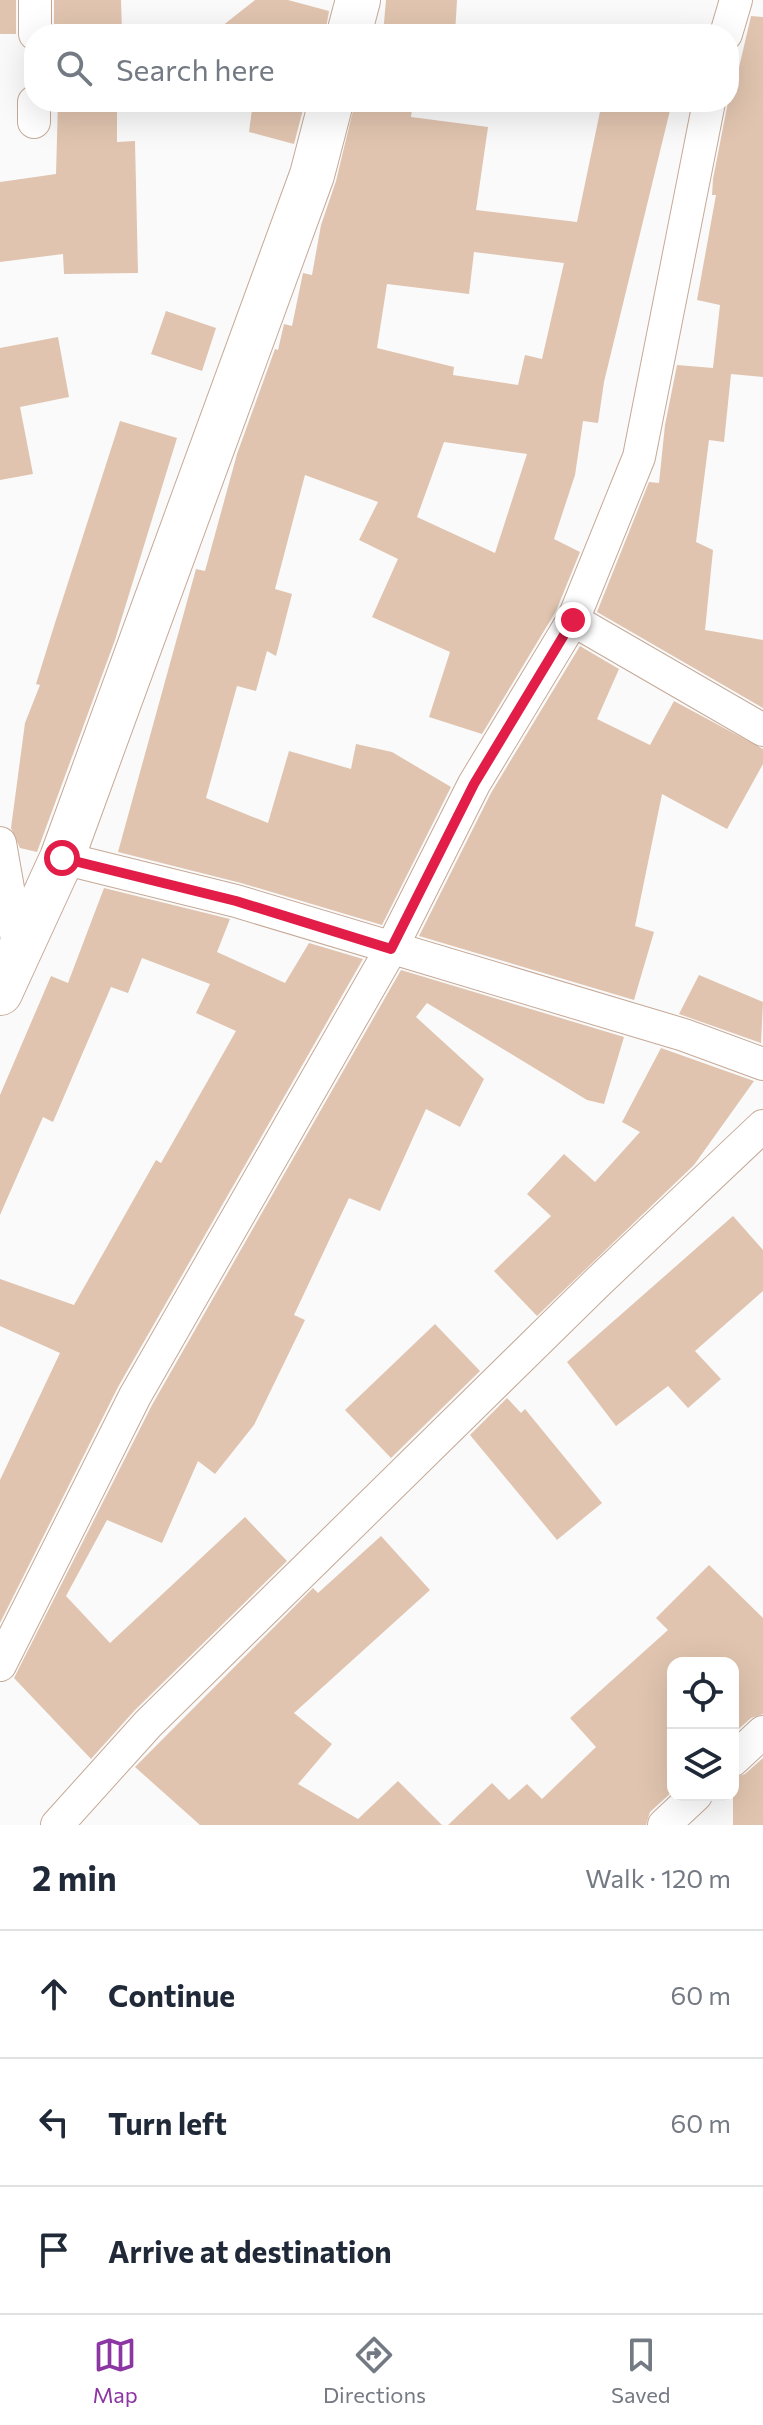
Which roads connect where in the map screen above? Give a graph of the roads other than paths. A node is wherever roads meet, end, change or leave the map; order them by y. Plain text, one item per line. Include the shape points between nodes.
1 (35, 0) edge
2 (358, 0) edge
3 (736, 0) edge
4 (35, 24) edge
5 (352, 24) edge
6 (729, 24) edge
7 (328, 112) edge
8 (707, 112) edge
9 (573, 620) junction
10 (763, 730) edge
11 (0, 843) edge
12 (62, 858) junction
13 (391, 949) junction
14 (19, 951) junction
15 (0, 993) edge
16 (763, 1064) edge
17 (763, 1126) edge
18 (0, 1665) edge
19 (763, 1732) edge
20 (739, 1754) edge
21 (690, 1801) edge
22 (57, 1825) edge
23 (664, 1825) edge

1 - 4 street
2 - 5 street
3 - 6 street
7 - 12 street via 312,175
8 - 9 street via 639,457
9 - 10 street
9 - 13 street via 474,784
11 - 14 street
12 - 13 street via 236,901
12 - 14 street
13 - 16 street via 684,1035
13 - 18 street via 135,1396
14 - 15 street
17 - 22 street via 148,1724
19 - 20 street
21 - 23 street

